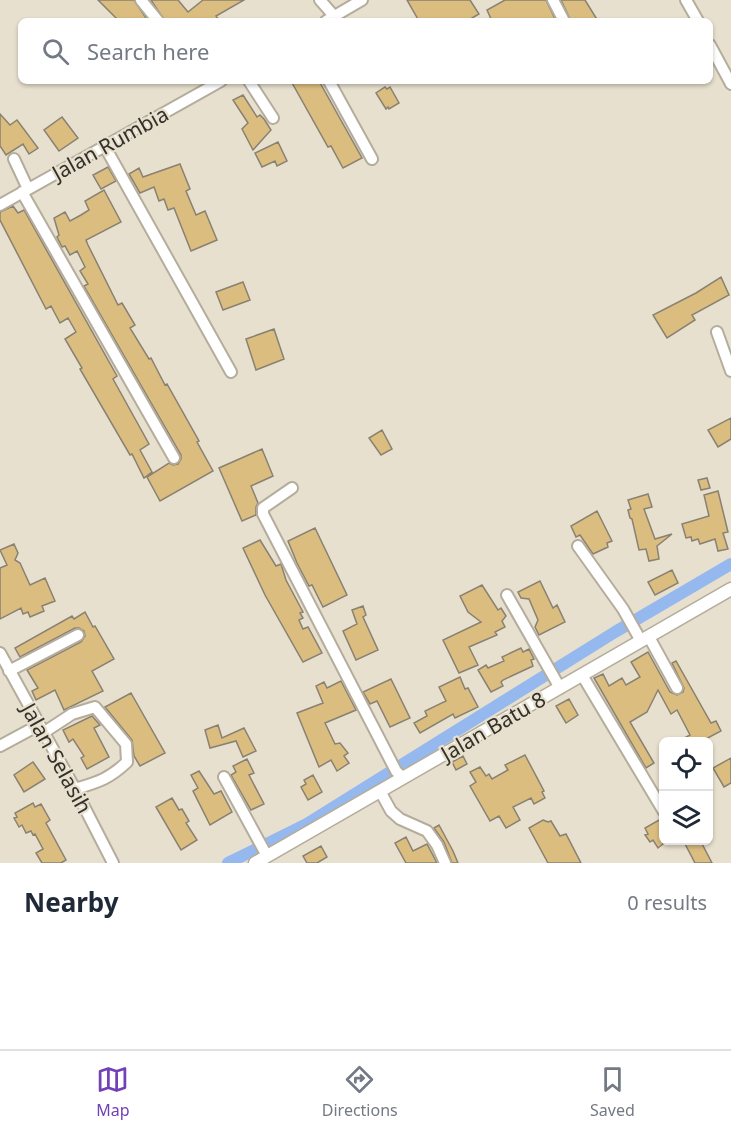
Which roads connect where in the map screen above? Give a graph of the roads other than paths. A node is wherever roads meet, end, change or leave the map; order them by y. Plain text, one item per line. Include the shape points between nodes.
1 (141, 0) edge
2 (320, 0) edge
3 (363, 0) edge
4 (553, 0) edge
5 (687, 0) edge
6 (156, 18) edge
7 (329, 18) edge
8 (332, 18) edge
9 (562, 18) edge
10 (696, 18) edge
11 (713, 51) edge
12 (251, 84) edge
13 (331, 84) edge
14 (731, 84) edge
15 (204, 85) edge
16 (273, 118) dead end
17 (104, 145) junction
18 (14, 159) dead end
19 (372, 159) dead end
20 (25, 191) junction
21 (0, 205) edge
22 (717, 332) dead end
23 (731, 371) edge
24 (231, 372) dead end
25 (174, 458) dead end
26 (292, 488) dead end
27 (578, 546) dead end
28 (731, 590) edge
29 (507, 595) dead end
30 (78, 635) dead end
31 (642, 637) junction
32 (0, 653) edge
33 (9, 670) junction
34 (582, 675) junction
35 (560, 688) junction
36 (678, 688) dead end
37 (41, 729) junction
38 (0, 746) edge
39 (400, 775) junction
40 (224, 777) dead end
41 (75, 789) junction
42 (380, 791) junction
43 (659, 805) edge
44 (265, 852) junction
45 (113, 863) edge
46 (255, 863) edge
47 (445, 863) edge

1 - 6 street
2 - 7 street
3 - 8 street
4 - 9 street
5 - 10 street
11 - 14 street
12 - 16 street
13 - 19 street
15 - 17 street, Jalan Rumbia
17 - 20 street, Jalan Rumbia
17 - 24 street
18 - 20 street
20 - 21 street, Jalan Rumbia
20 - 25 street
22 - 23 street
26 - 39 street via 262,508 263,514
27 - 31 street
28 - 31 street, Jalan Batu 8
29 - 35 street
30 - 33 street
31 - 34 street, Jalan Batu 8
31 - 36 street
32 - 33 street, Jalan Selasih
33 - 37 street, Jalan Selasih
34 - 35 street, Jalan Batu 8
34 - 43 street
35 - 39 street, Jalan Batu 8
37 - 38 street
37 - 41 street, Jalan Selasih
37 - 41 street via 95,707 126,744 127,762 119,770 99,783
39 - 42 street, Jalan Batu 8
40 - 44 street
41 - 45 street, Jalan Selasih
42 - 44 street, Jalan Batu 8
42 - 47 street via 400,819 427,831
44 - 46 street, Jalan Batu 8

